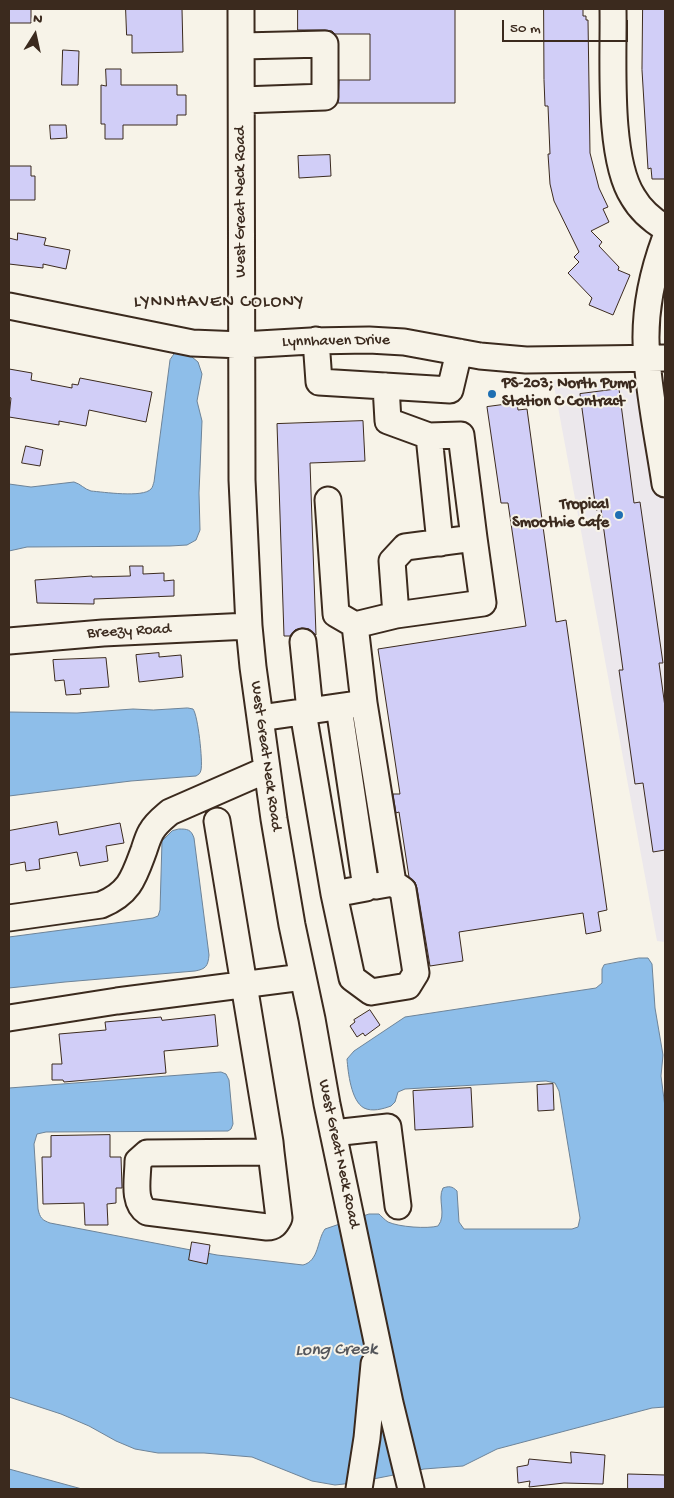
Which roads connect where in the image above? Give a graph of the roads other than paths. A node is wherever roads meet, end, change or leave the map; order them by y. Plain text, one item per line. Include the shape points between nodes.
1 (241, 9) edge
2 (614, 9) edge
3 (242, 46) junction
4 (242, 100) junction
5 (665, 228) edge
6 (665, 239) edge
7 (9, 306) edge
8 (316, 340) junction
9 (242, 346) junction
10 (459, 352) junction
11 (656, 358) edge
12 (386, 386) junction
13 (660, 406) edge
14 (429, 436) junction
15 (665, 484) edge
16 (328, 500) dead end
17 (474, 538) junction
18 (440, 543) junction
19 (396, 616) junction
20 (355, 625) junction
21 (249, 626) junction
22 (9, 641) edge
23 (303, 642) dead end
24 (364, 703) junction
25 (339, 706) junction
26 (306, 711) junction
27 (260, 718) junction
28 (266, 770) junction
29 (217, 822) dead end
30 (393, 883) junction
31 (366, 888) junction
32 (334, 894) junction
33 (9, 918) edge
34 (303, 977) junction
35 (243, 985) junction
36 (9, 1018) edge
37 (333, 1133) junction
38 (271, 1152) junction
39 (398, 1206) dead end
40 (375, 1332) junction
41 (359, 1489) edge
42 (411, 1489) edge

1 - 3 street, West Great Neck Road
2 - 5 street via 614,111 624,179 643,211
3 - 4 street, West Great Neck Road
3 - 4 street via 325,44 326,97
4 - 9 street, West Great Neck Road
6 - 11 street via 650,292 646,326
7 - 9 street, Lynnhaven Drive via 192,343
8 - 9 street, Lynnhaven Drive
8 - 10 street, Lynnhaven Drive via 404,342
8 - 12 street via 319,382
9 - 21 street, West Great Neck Road via 243,517
10 - 11 street, Lynnhaven Drive via 526,360
10 - 12 street via 450,390
11 - 13 street
12 - 14 street via 388,422
13 - 15 street
14 - 17 street via 461,434
14 - 18 street
16 - 20 street via 336,614
17 - 18 street
17 - 19 street via 483,603
18 - 19 street via 405,547 392,561
19 - 20 street
20 - 24 street
21 - 22 street, Breezy Road
21 - 27 street, West Great Neck Road
23 - 26 street
24 - 25 street
24 - 30 street
25 - 26 street
25 - 31 street
26 - 27 street
26 - 32 street
27 - 28 street, West Great Neck Road
28 - 33 street via 170,812 159,821 150,833 134,879 115,900 101,906
28 - 34 street, West Great Neck Road
29 - 35 street
30 - 31 street
30 - 32 street via 404,890 416,972 408,986 371,992 352,978
31 - 32 street
34 - 35 street
34 - 37 street, West Great Neck Road
35 - 36 street
35 - 38 street
37 - 39 street via 388,1127
37 - 40 street, West Great Neck Road
38 - 38 street via 279,1218 272,1227 147,1212 137,1200 138,1161 147,1153
40 - 41 street via 374,1374
40 - 42 street, West Great Neck Road

